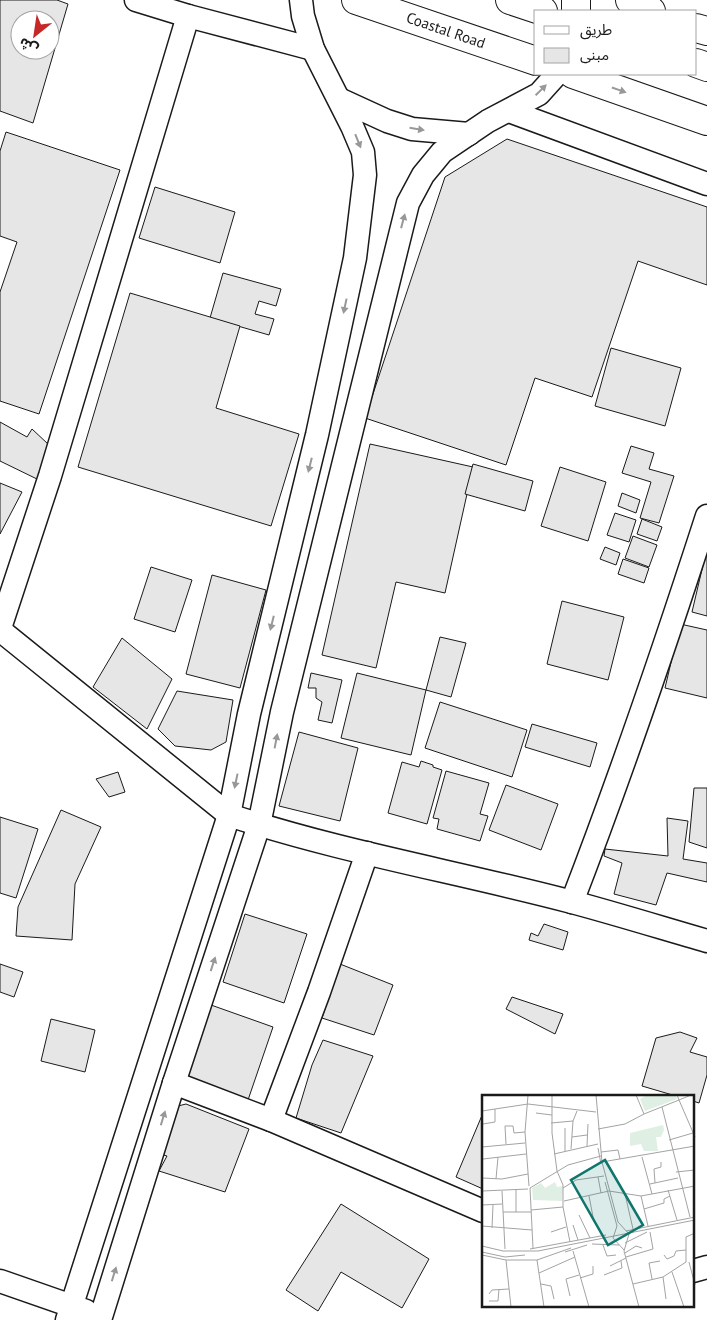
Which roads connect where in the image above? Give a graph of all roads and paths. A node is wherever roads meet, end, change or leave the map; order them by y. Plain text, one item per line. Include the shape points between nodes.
1 (136, 0) edge
2 (301, 0) edge
3 (356, 0) edge
4 (510, 0) edge
5 (630, 0) edge
6 (540, 10) edge
7 (649, 10) edge
8 (188, 16) junction
9 (312, 49) junction
10 (534, 60) edge
11 (556, 75) edge
12 (576, 75) edge
13 (339, 99) junction
14 (509, 111) junction
15 (707, 121) edge
16 (469, 134) junction
17 (707, 184) edge
18 (707, 516) edge
19 (0, 629) edge
20 (229, 815) junction
21 (259, 825) junction
22 (367, 853) junction
23 (572, 902) junction
24 (707, 940) edge
25 (174, 1083) junction
26 (271, 1120) junction
27 (482, 1211) edge
28 (707, 1267) edge
29 (694, 1271) edge
30 (0, 1281) edge
31 (70, 1314) edge
32 (101, 1317) edge

1 - 8 street
2 - 9 street
3 - 10 main road, Coastal Road
4 - 6 main road
5 - 7 main road
8 - 9 street
8 - 19 street via 50,476
9 - 13 street
14 -> 11 street via 539,94
12 -> 15 main road
13 -> 16 street via 386,122 412,129
13 -> 20 street via 363,152 365,175 355,258 317,435 249,714
14 - 16 street
14 - 17 street
21 -> 16 street via 282,712 408,203 423,175 442,152
18 - 23 street via 613,795
19 - 20 street
20 - 21 street
20 - 31 street
21 - 22 street
25 -> 21 street
22 - 23 street
22 - 26 street
23 - 24 street
25 - 26 street
32 -> 25 street
26 - 27 street
28 - 29 street
30 - 31 street
31 - 32 street

